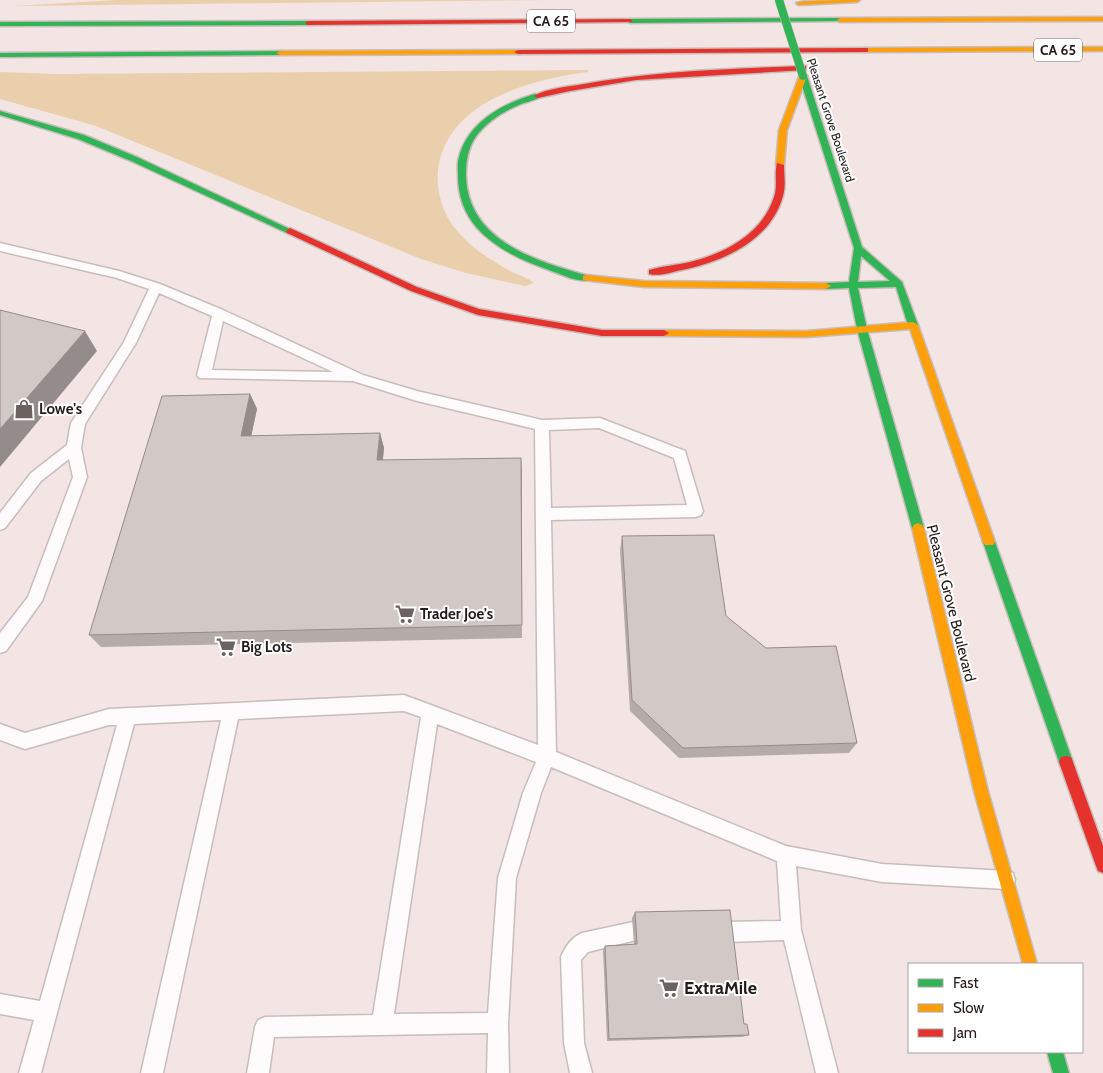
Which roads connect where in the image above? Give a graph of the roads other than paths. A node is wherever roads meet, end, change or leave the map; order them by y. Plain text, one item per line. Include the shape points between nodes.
1 (857, 0) edge
2 (774, 2) edge
3 (660, 9) dead end
4 (1103, 19) edge
5 (338, 22) junction
6 (0, 24) edge
7 (1103, 49) edge
8 (1014, 50) junction
9 (0, 55) edge
10 (954, 61) dead end
11 (819, 68) dead end
12 (803, 76) junction
13 (0, 113) edge
14 (0, 247) edge
15 (858, 248) junction
16 (602, 279) junction
17 (899, 284) junction
18 (156, 287) junction
19 (853, 287) junction
20 (219, 313) junction
21 (913, 325) junction
22 (862, 329) junction
23 (358, 378) junction
24 (542, 425) junction
25 (74, 448) junction
26 (544, 514) junction
27 (0, 524) edge
28 (0, 646) edge
29 (231, 711) junction
30 (430, 712) junction
31 (128, 716) junction
32 (0, 732) edge
33 (547, 757) junction
34 (786, 855) junction
35 (1103, 864) edge
36 (1006, 880) junction
37 (791, 930) junction
38 (633, 932) edge
39 (727, 932) edge
40 (1030, 963) edge
41 (0, 1004) edge
42 (46, 1012) junction
43 (498, 1023) junction
44 (382, 1025) junction
45 (1055, 1053) edge
46 (30, 1073) edge
47 (152, 1073) edge
48 (258, 1073) edge
49 (498, 1073) edge
50 (582, 1073) edge
51 (827, 1073) edge
52 (1061, 1073) edge

1 - 2 main road
2 - 12 main road, Pleasant Grove Boulevard, bridge
3 - 5 main road
4 - 5 main road, CA 65
5 - 6 main road, CA 65
7 - 8 main road, CA 65
8 - 9 main road, CA 65
8 - 10 main road
11 - 16 main road via 723,72 568,87 530,97 486,122 466,148 461,162 461,191 476,220 504,246 525,258 547,267
12 - 15 main road, Pleasant Grove Boulevard
12 - 16 main road via 786,119 779,152 779,196 774,210 753,237 715,258 688,266
13 - 22 main road via 80,137 134,159 414,289 478,312 602,333 807,334
14 - 18 lane
15 - 17 main road
15 - 19 main road, Pleasant Grove Boulevard
16 - 19 main road via 630,285
17 - 19 main road
17 - 21 main road
18 - 20 lane
18 - 25 lane via 130,343 78,423
19 - 22 main road, Pleasant Grove Boulevard
20 - 23 lane
20 - 23 lane via 204,375
21 - 22 main road
21 - 35 main road
22 - 36 main road, Pleasant Grove Boulevard via 923,545 981,791
23 - 24 lane via 417,396
24 - 26 lane
24 - 26 lane via 600,423 680,455 696,511
25 - 27 lane via 36,477
25 - 28 lane via 80,477 54,549 34,601
26 - 33 lane
29 - 30 lane via 404,703
29 - 31 lane
29 - 47 lane
30 - 33 lane
30 - 44 lane
31 - 32 lane via 109,716 26,741
31 - 42 lane
33 - 34 lane
33 - 43 lane via 532,793 507,878
34 - 36 lane via 882,873
34 - 37 lane
36 - 40 main road, Pleasant Grove Boulevard
37 - 39 lane
37 - 51 lane
38 - 50 lane via 582,943 572,957 574,1042
41 - 42 lane
42 - 46 lane
43 - 44 lane
43 - 49 lane
44 - 48 lane via 265,1027
45 - 52 main road

